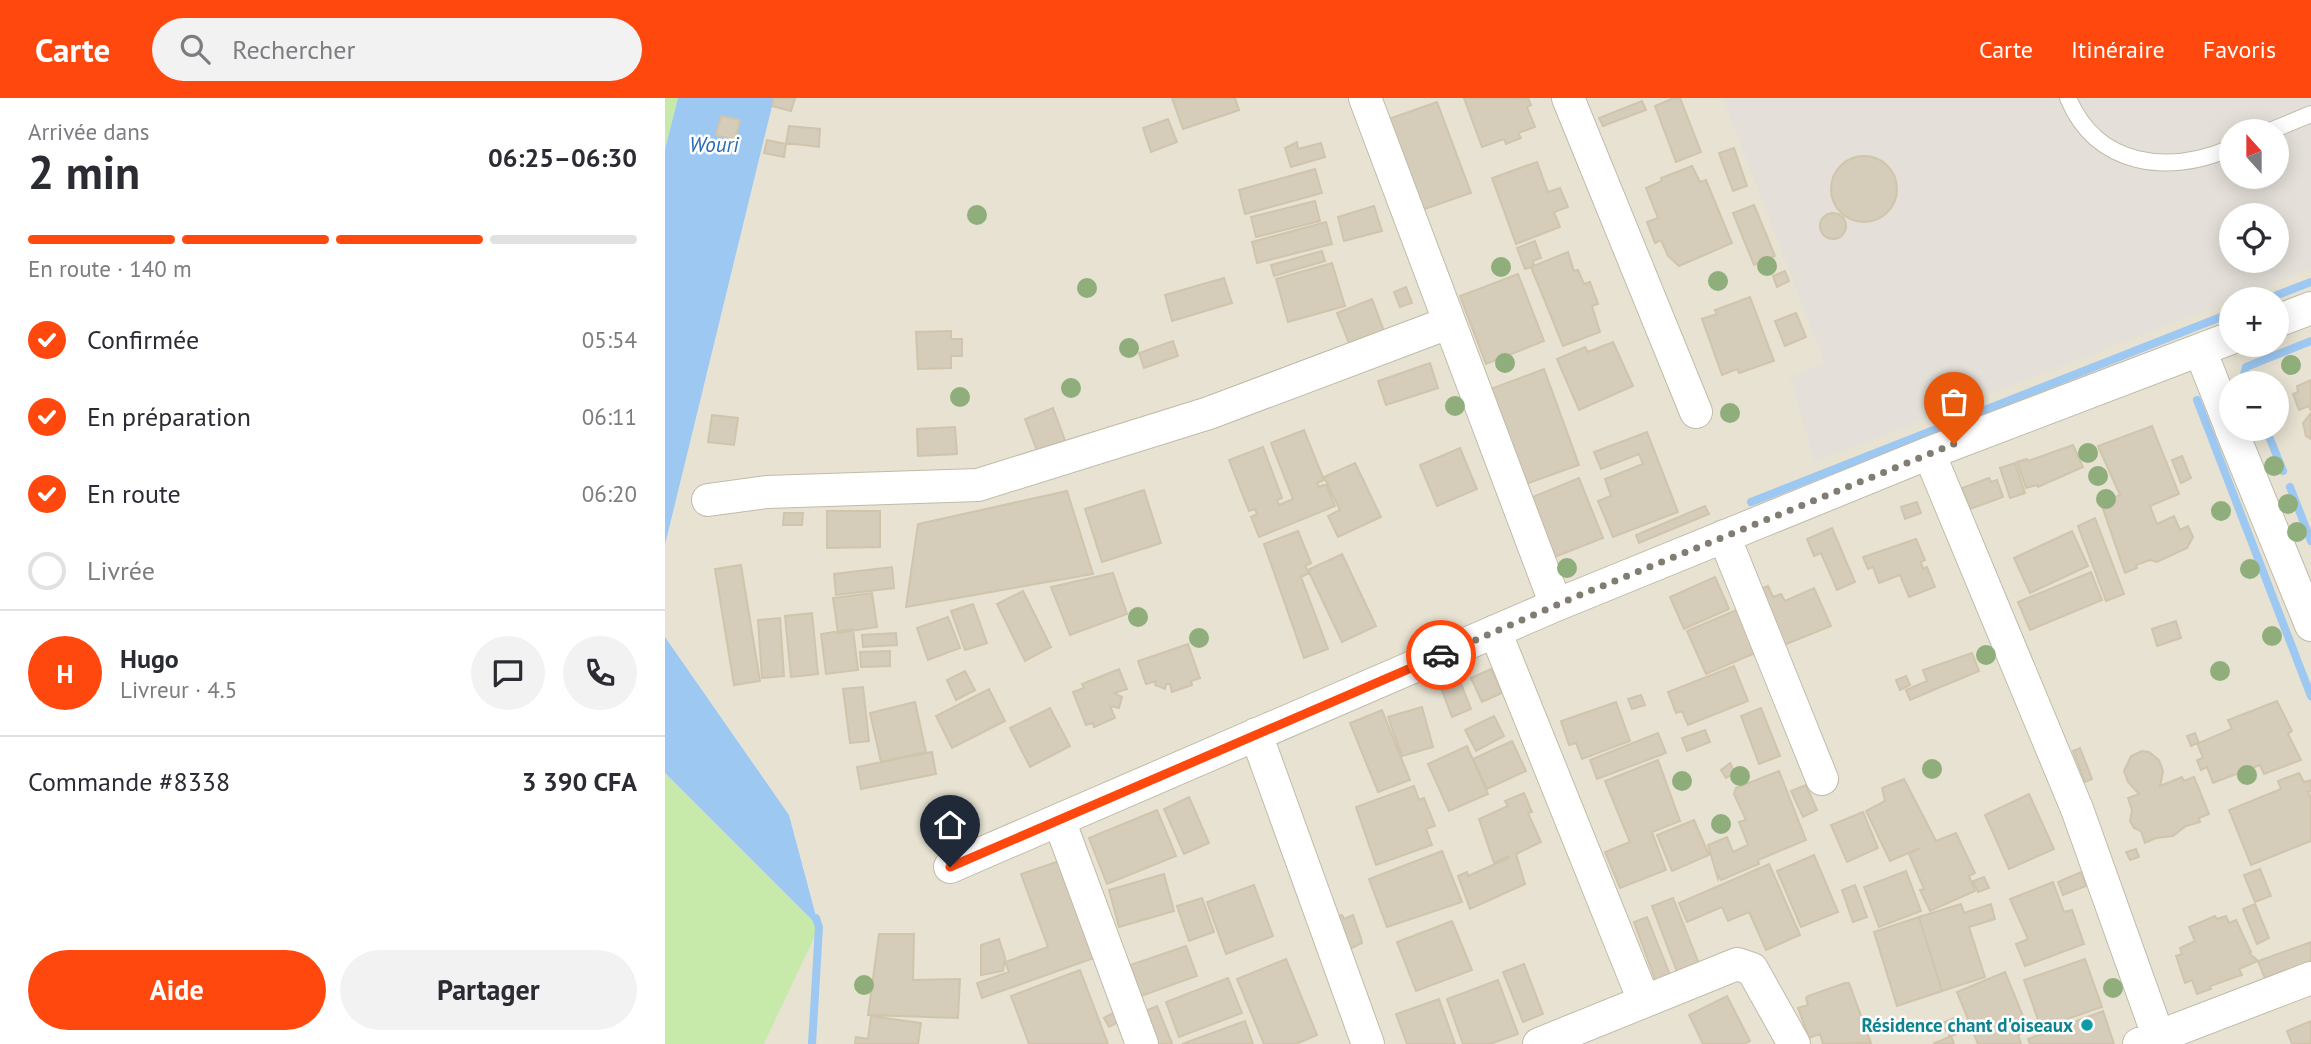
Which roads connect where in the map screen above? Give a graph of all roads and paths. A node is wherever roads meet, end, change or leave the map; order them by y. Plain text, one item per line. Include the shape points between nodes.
1 (1365, 98) edge
2 (1567, 98) edge
3 (2068, 98) edge
4 (2311, 114) edge
5 (2289, 123) edge
6 (2219, 153) edge
7 (2311, 308) edge
8 (2289, 316) edge
9 (1448, 323) junction
10 (2219, 343) edge
11 (2200, 350) junction
12 (2219, 398) edge
13 (1696, 412) dead end
14 (2236, 441) edge
15 (1929, 453) junction
16 (708, 500) dead end
17 (1724, 536) junction
18 (1556, 605) junction
19 (2311, 625) edge
20 (1496, 631) junction
21 (1256, 734) junction
22 (1822, 779) dead end
23 (1059, 820) junction
24 (950, 867) dead end
25 (2311, 978) edge
26 (1644, 1001) junction
27 (2153, 1041) edge
28 (1142, 1044) edge
29 (1368, 1044) edge
30 (1539, 1044) edge
31 (1794, 1044) edge

1 - 9 street
2 - 13 street
3 - 6 lane via 2093,137 2120,156 2183,163
4 - 5 lane
7 - 8 street
9 - 16 street via 1209,412 978,485 767,492
9 - 18 street
10 - 11 street
11 - 12 street
11 - 15 street
14 - 19 street
15 - 17 street
15 - 27 street via 2077,809
17 - 18 street
17 - 22 street
18 - 20 street
20 - 21 street
20 - 26 street
21 - 23 street
21 - 29 street
23 - 24 street
23 - 28 street
25 - 27 street
26 - 30 street
26 - 31 street via 1737,964 1752,969

